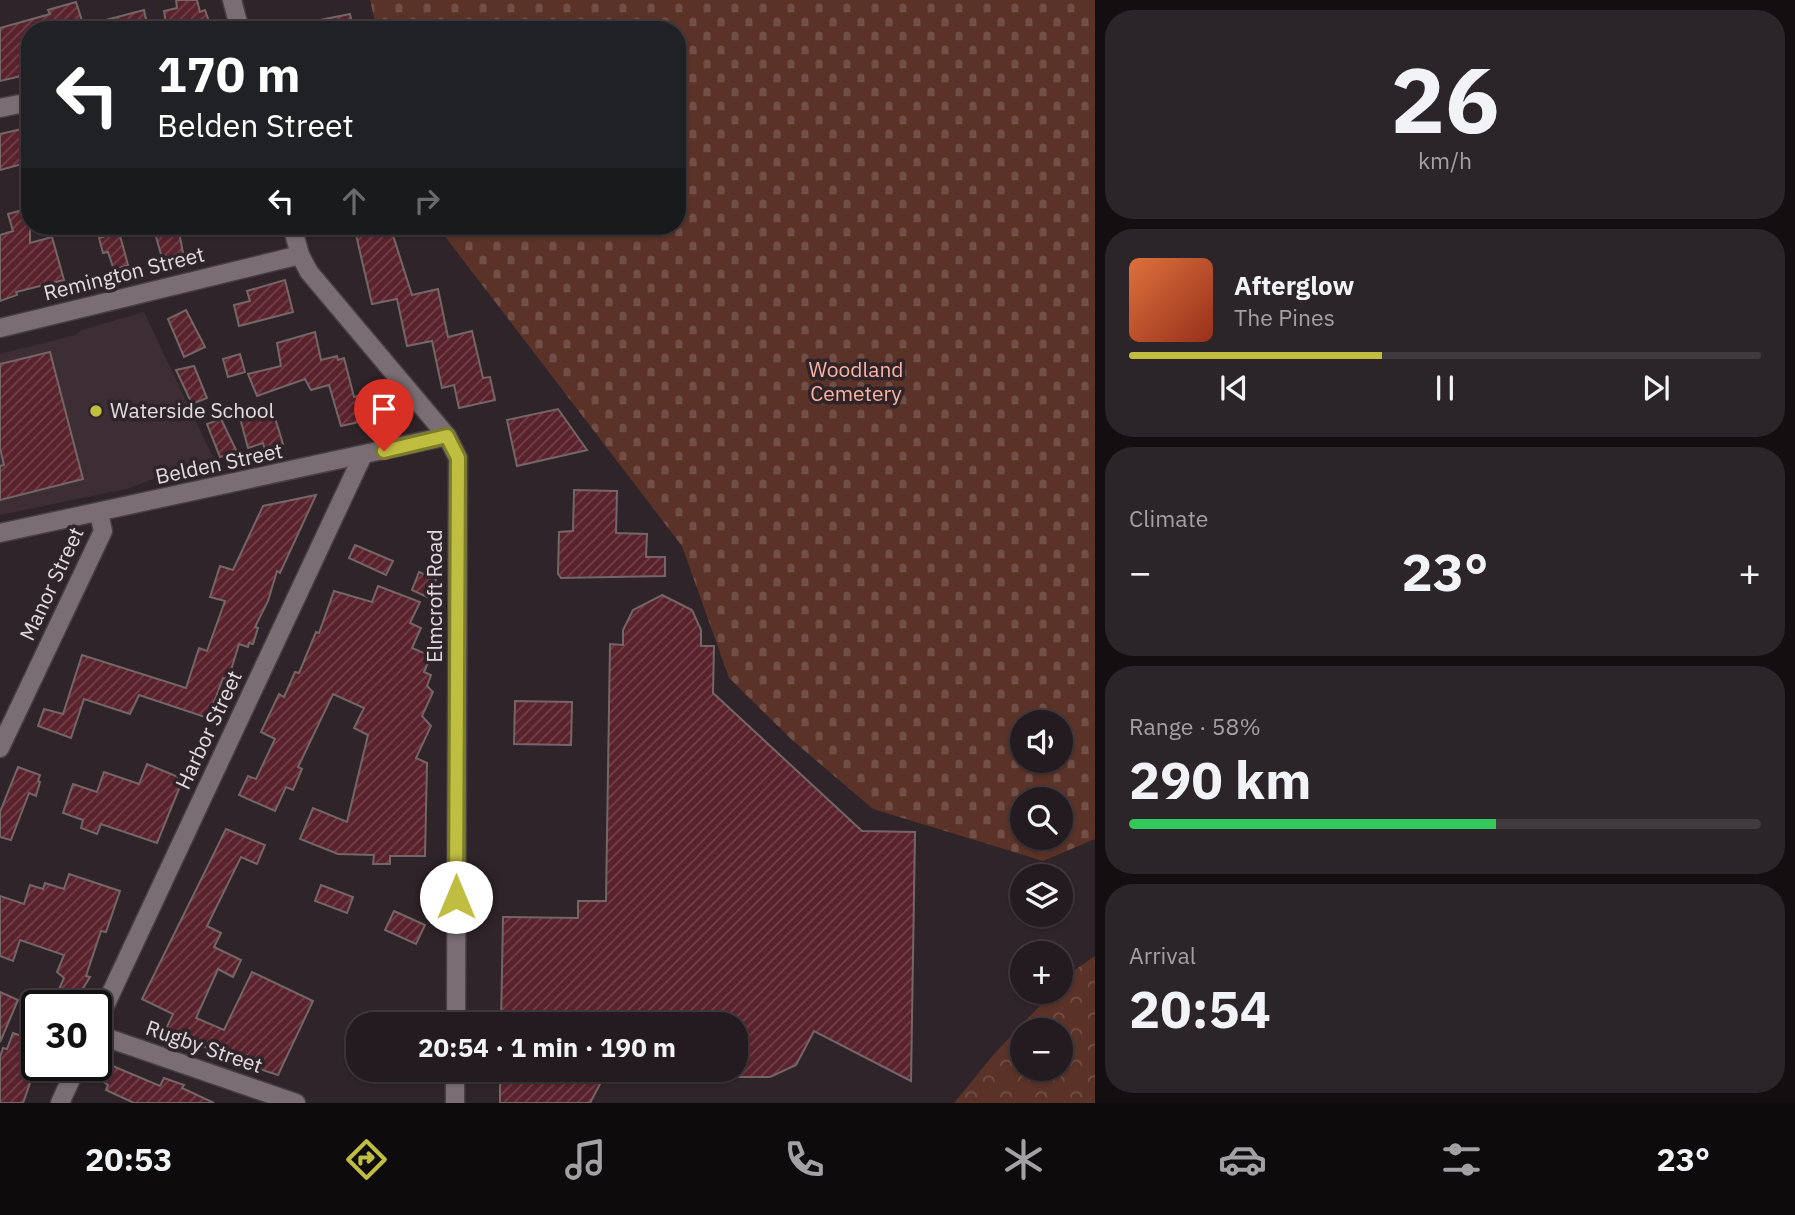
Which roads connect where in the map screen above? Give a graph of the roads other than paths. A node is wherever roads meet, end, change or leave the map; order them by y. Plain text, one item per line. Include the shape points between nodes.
1 (232, 0) edge
2 (238, 21) edge
3 (21, 104) edge
4 (0, 108) edge
5 (294, 235) edge
6 (300, 255) junction
7 (0, 328) edge
8 (447, 436) junction
9 (363, 455) junction
10 (99, 513) junction
11 (0, 533) edge
12 (0, 748) edge
13 (112, 991) edge
14 (456, 1012) edge
15 (112, 1040) edge
16 (70, 1081) edge
17 (455, 1082) edge
18 (60, 1103) edge
19 (296, 1103) edge
20 (455, 1103) edge

1 - 2 street
3 - 4 street
5 - 6 street, Elmcroft Road
6 - 7 street, Remington Street
6 - 8 street, Elmcroft Road via 309,272
8 - 9 street, Belden Street
8 - 14 street, Elmcroft Road via 458,458
9 - 10 street, Belden Street
9 - 13 street, Harbor Street
10 - 11 street, Belden Street
10 - 12 street, Manor Street via 103,531
15 - 19 street, Rugby Street
16 - 18 street
17 - 20 street

